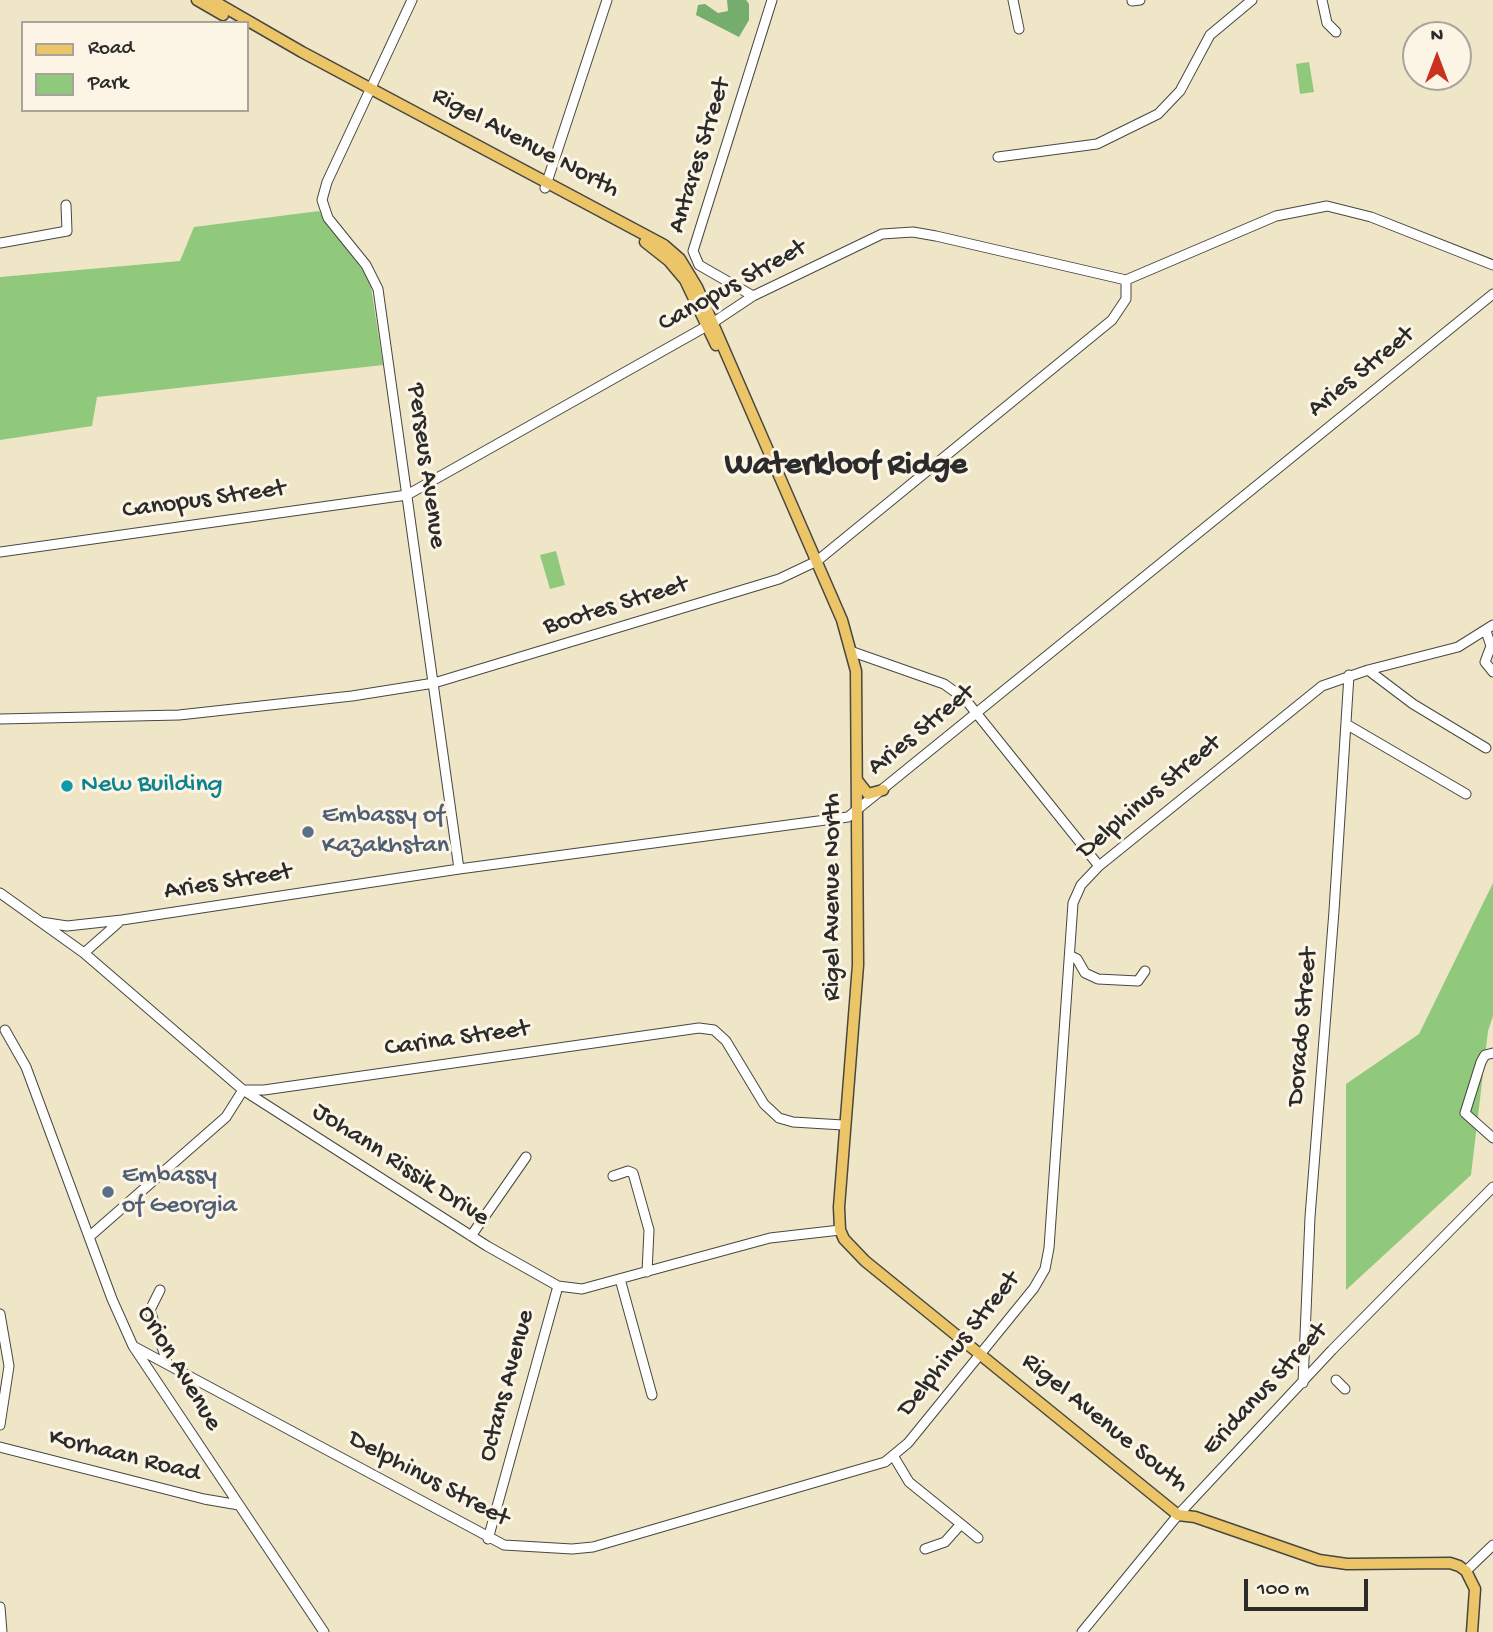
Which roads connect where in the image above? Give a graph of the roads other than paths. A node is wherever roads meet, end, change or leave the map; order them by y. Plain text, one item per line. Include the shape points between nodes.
1 (197, 0) edge
2 (212, 0) edge
3 (412, 0) edge
4 (607, 0) edge
5 (772, 0) edge
6 (1013, 0) edge
7 (1140, 0) edge
8 (1252, 0) edge
9 (1322, 0) edge
10 (1132, 1) edge
11 (234, 21) edge
12 (248, 29) edge
13 (1019, 29) dead end
14 (1336, 32) dead end
15 (369, 90) junction
16 (998, 157) dead end
17 (547, 185) junction
18 (66, 205) dead end
19 (0, 243) edge
20 (1493, 265) edge
21 (1126, 280) junction
22 (1493, 294) edge
23 (753, 296) junction
24 (710, 324) junction
25 (408, 495) junction
26 (0, 552) edge
27 (817, 561) junction
28 (1490, 628) edge
29 (853, 652) junction
30 (1368, 670) junction
31 (1493, 672) edge
32 (1349, 675) junction
33 (435, 683) junction
34 (976, 714) junction
35 (0, 719) edge
36 (1346, 724) junction
37 (1486, 748) dead end
38 (857, 780) junction
39 (883, 790) junction
40 (1466, 794) dead end
41 (857, 812) junction
42 (1099, 866) junction
43 (459, 869) junction
44 (0, 893) edge
45 (122, 920) junction
46 (41, 922) junction
47 (84, 953) junction
48 (1071, 956) junction
49 (1145, 971) dead end
50 (5, 1030) dead end
51 (1493, 1053) edge
52 (243, 1090) junction
53 (843, 1125) junction
54 (1493, 1138) edge
55 (526, 1157) dead end
56 (613, 1175) dead end
57 (1493, 1187) edge
58 (840, 1230) junction
59 (471, 1236) junction
60 (89, 1237) junction
61 (647, 1272) junction
62 (620, 1279) junction
63 (558, 1286) junction
64 (160, 1290) dead end
65 (0, 1314) edge
66 (133, 1346) junction
67 (982, 1354) junction
68 (167, 1362) junction
69 (1336, 1380) dead end
70 (1303, 1383) junction
71 (1345, 1389) dead end
72 (652, 1395) dead end
73 (0, 1425) edge
74 (0, 1447) edge
75 (894, 1457) junction
76 (239, 1505) junction
77 (1178, 1515) junction
78 (961, 1524) junction
79 (978, 1538) dead end
80 (488, 1539) junction
81 (1493, 1545) edge
82 (925, 1549) dead end
83 (1466, 1571) junction
84 (0, 1608) edge
85 (2, 1632) edge
86 (324, 1632) edge
87 (1082, 1632) edge
88 (1472, 1632) edge

1 - 11 main road
2 - 15 main road, Rigel Avenue North
3 - 15 street, Perseus Avenue
4 - 17 street
5 - 23 street, Antares Street via 693,251 699,265
6 - 13 street
7 - 10 street
8 - 16 street via 1210,35 1180,91 1158,114 1097,144
9 - 14 street via 1327,23
12 - 15 main road, Rigel Avenue North
15 - 17 main road, Rigel Avenue North
15 - 25 street, Perseus Avenue via 323,200 328,218 375,280
17 - 24 main road, Rigel Avenue North via 659,252 685,280
18 - 19 street via 67,231
20 - 21 street via 1371,217 1318,206 1276,216
21 - 23 street, Canopus Street via 936,236 898,232 868,239
21 - 27 street, Bootes Street via 1126,299 1112,320
22 - 34 street, Aries Street
23 - 24 street, Canopus Street
24 - 25 street, Canopus Street
24 - 27 main road, Rigel Avenue North
25 - 26 street, Canopus Street
25 - 33 street, Perseus Avenue
27 - 29 main road, Rigel Avenue North
27 - 33 street, Bootes Street via 779,579
28 - 30 street, Delphinus Street via 1458,647
28 - 31 street via 1491,646 1485,662
29 - 34 street via 944,684
29 - 38 main road, Rigel Avenue North
30 - 32 street, Delphinus Street
30 - 37 street via 1413,705
32 - 36 street, Dorado Street
32 - 42 street, Delphinus Street via 1311,693
33 - 35 street, Bootes Street via 179,715
33 - 43 street, Perseus Avenue
34 - 39 street, Aries Street
34 - 42 street
36 - 40 street
36 - 70 street, Dorado Street via 1310,1217
38 - 39 main road via 868,794
38 - 41 main road, Rigel Avenue North
39 - 41 street, Aries Street
41 - 43 street, Aries Street via 837,819
41 - 53 main road, Rigel Avenue North via 857,1004
42 - 48 street, Delphinus Street via 1081,885 1073,903
43 - 45 street, Aries Street
44 - 46 street, Johann Rissik Drive
45 - 46 street, Aries Street via 67,926
45 - 47 street, Aries Street
46 - 47 street, Johann Rissik Drive
47 - 52 street, Johann Rissik Drive
48 - 49 street via 1085,973 1098,979 1138,981
48 - 67 street, Delphinus Street via 1048,1259 1034,1288
50 - 60 street, Orion Avenue via 26,1067
51 - 54 street via 1481,1062 1465,1113
52 - 53 street, Carina Street via 699,1028 714,1030 726,1041 764,1104 779,1118
52 - 59 street, Johann Rissik Drive
52 - 60 street via 226,1116
53 - 58 main road, Rigel Avenue North
55 - 59 street
56 - 61 street via 633,1173 649,1230
57 - 70 street, Eridanus Street
58 - 61 street, Johann Rissik Drive via 770,1238
58 - 67 main road via 865,1261
59 - 63 street, Johann Rissik Drive
60 - 66 street, Orion Avenue
61 - 62 street, Johann Rissik Drive
62 - 63 street, Johann Rissik Drive via 582,1289
62 - 72 street
63 - 80 street, Octans Avenue
64 - 68 street via 150,1310
65 - 73 street via 9,1366
66 - 68 street, Delphinus Street
66 - 76 street, Orion Avenue
67 - 75 street, Delphinus Street
67 - 77 main road, Rigel Avenue South
68 - 80 street, Delphinus Street
69 - 71 street
70 - 77 street, Eridanus Street
74 - 76 street, Korhaan Road
75 - 78 street via 909,1482
75 - 80 street, Delphinus Street via 862,1471 593,1547 513,1546
76 - 86 street, Orion Avenue
77 - 83 main road, Rigel Avenue South via 1320,1560 1450,1563
77 - 87 street, Eridanus Street
78 - 79 street
78 - 82 street via 948,1539
81 - 83 street
83 - 88 main road via 1475,1589
84 - 85 street

